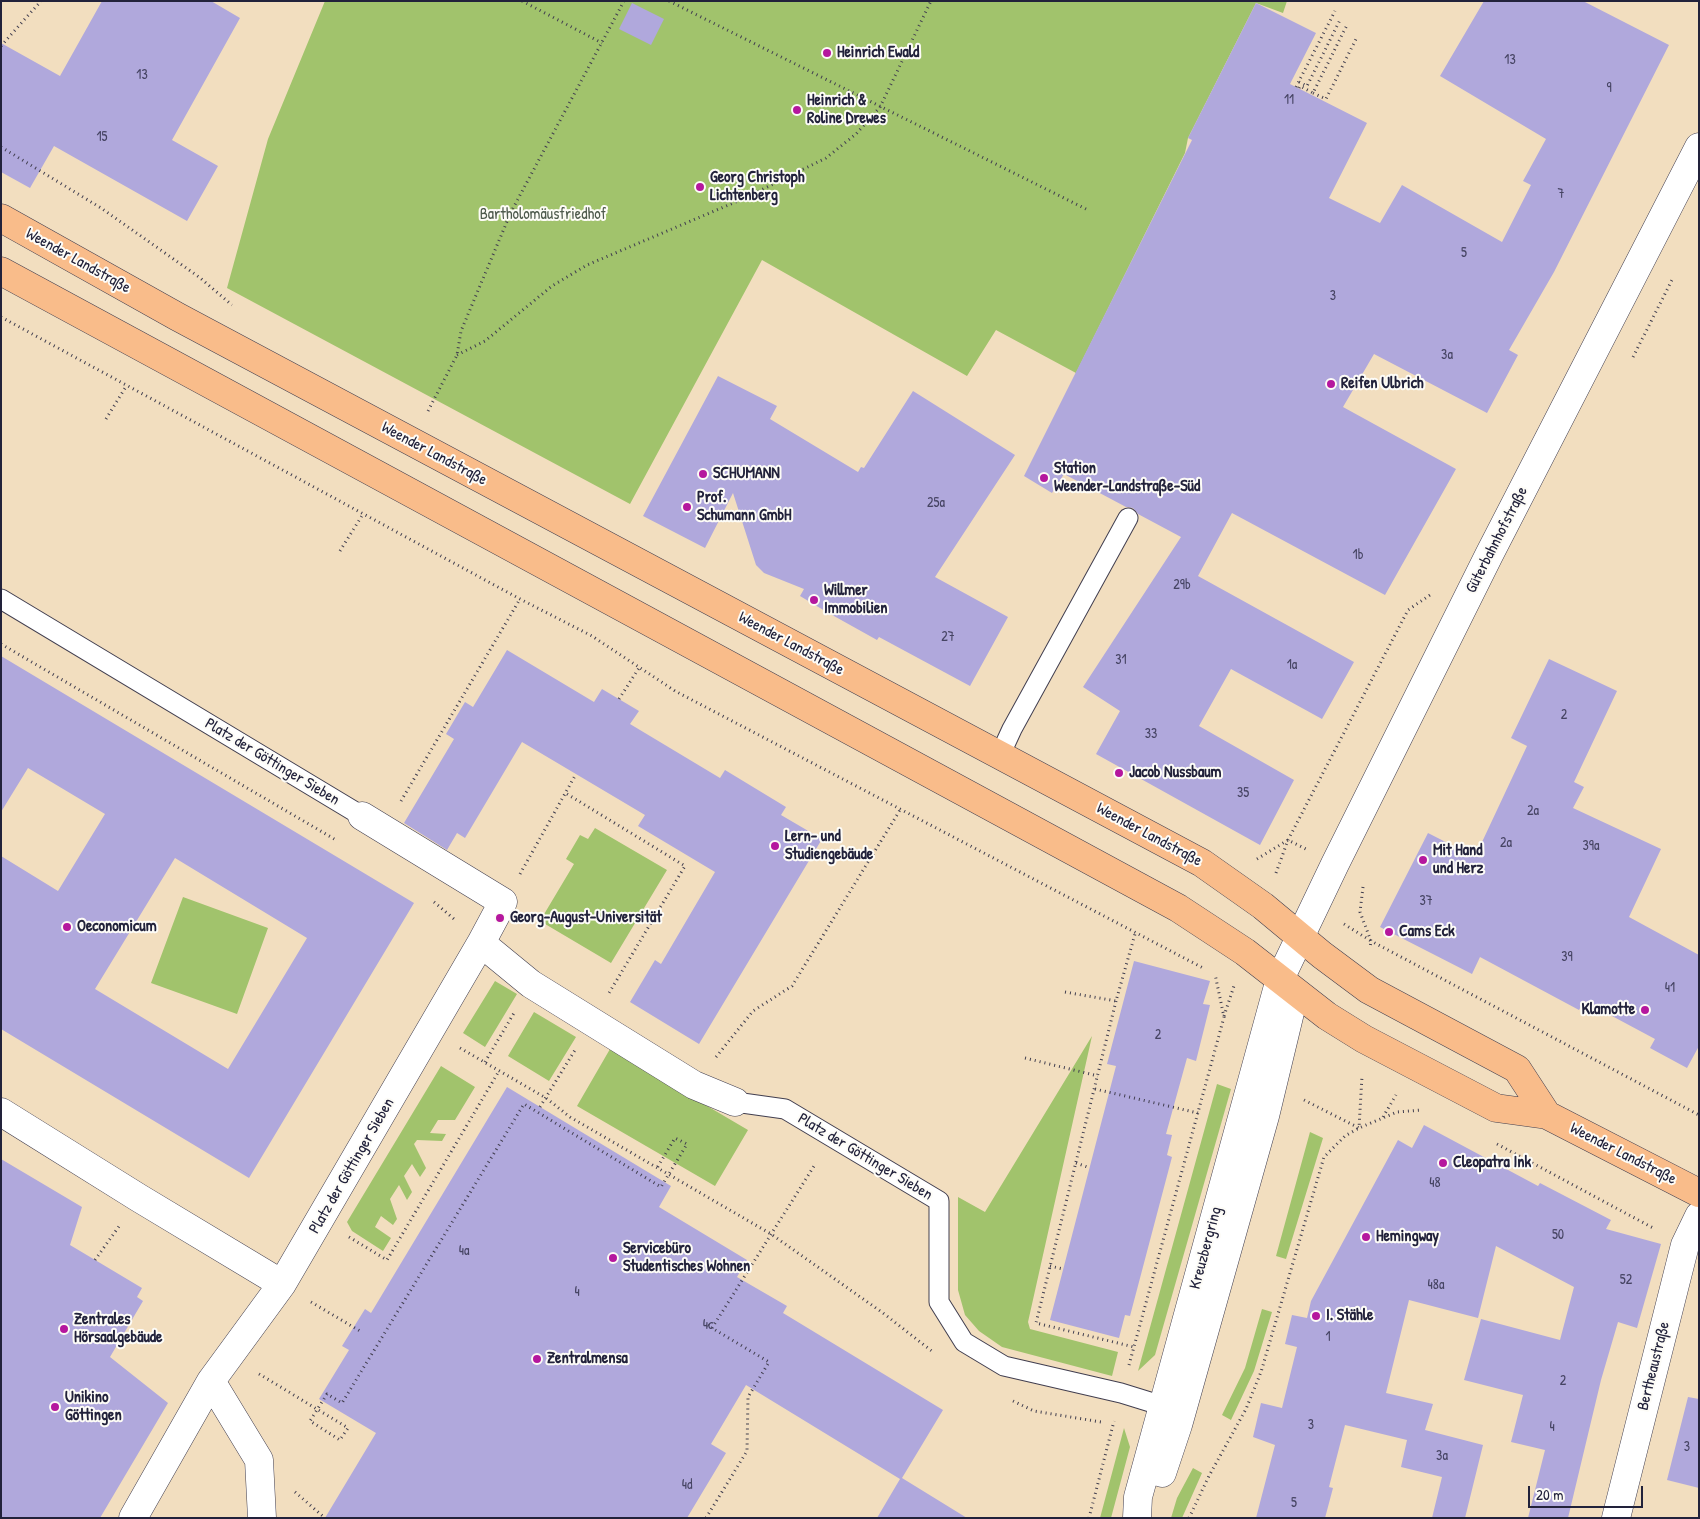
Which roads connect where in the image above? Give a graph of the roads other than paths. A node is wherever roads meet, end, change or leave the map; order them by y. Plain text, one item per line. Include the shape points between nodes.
1 (1699, 147) edge
2 (1, 218) edge
3 (1, 271) edge
4 (1128, 518) dead end
5 (1, 599) edge
6 (1000, 756) junction
7 (373, 823) joint
8 (1301, 935) junction
9 (481, 943) junction
10 (1287, 985) junction
11 (735, 1102) joint
12 (1, 1112) edge
13 (1547, 1115) junction
14 (1699, 1193) edge
15 (1699, 1216) edge
16 (282, 1284) junction
17 (211, 1381) junction
18 (1163, 1406) junction
19 (133, 1518) edge
20 (262, 1518) edge
21 (1137, 1518) edge
22 (1146, 1518) edge
23 (1616, 1518) edge

1 - 8 street, Güterbahnhofstraße via 1489,555
2 - 6 main road, Weender Landstraße via 186,322
3 - 10 main road, Weender Landstraße via 1148,891 1178,908
4 - 6 lane
5 - 7 lane, Platz der Göttinger Sieben
6 - 8 main road, Weender Landstraße via 1202,863
7 - 9 street, Platz der Göttinger Sieben via 503,902
8 - 10 street, Güterbahnhofstraße
8 - 13 main road, Weender Landstraße via 1368,990 1517,1069
9 - 11 street, Platz der Göttinger Sieben via 532,984 592,1022 694,1085
9 - 16 street, Platz der Göttinger Sieben
10 - 13 main road, Weender Landstraße via 1364,1040 1496,1108
10 - 18 street, Kreuzbergring
10 - 22 street, Kreuzbergring via 1265,1116 1178,1425
11 - 18 lane, Platz der Göttinger Sieben via 786,1109 939,1201 939,1302 964,1342 1004,1366
12 - 16 street
13 - 14 main road, Weender Landstraße
15 - 23 street, Bertheaustraße via 1685,1246
16 - 17 street, Platz der Göttinger Sieben
17 - 19 street, Platz der Göttinger Sieben
17 - 20 street via 259,1460
18 - 21 street, Kreuzbergring via 1138,1497

